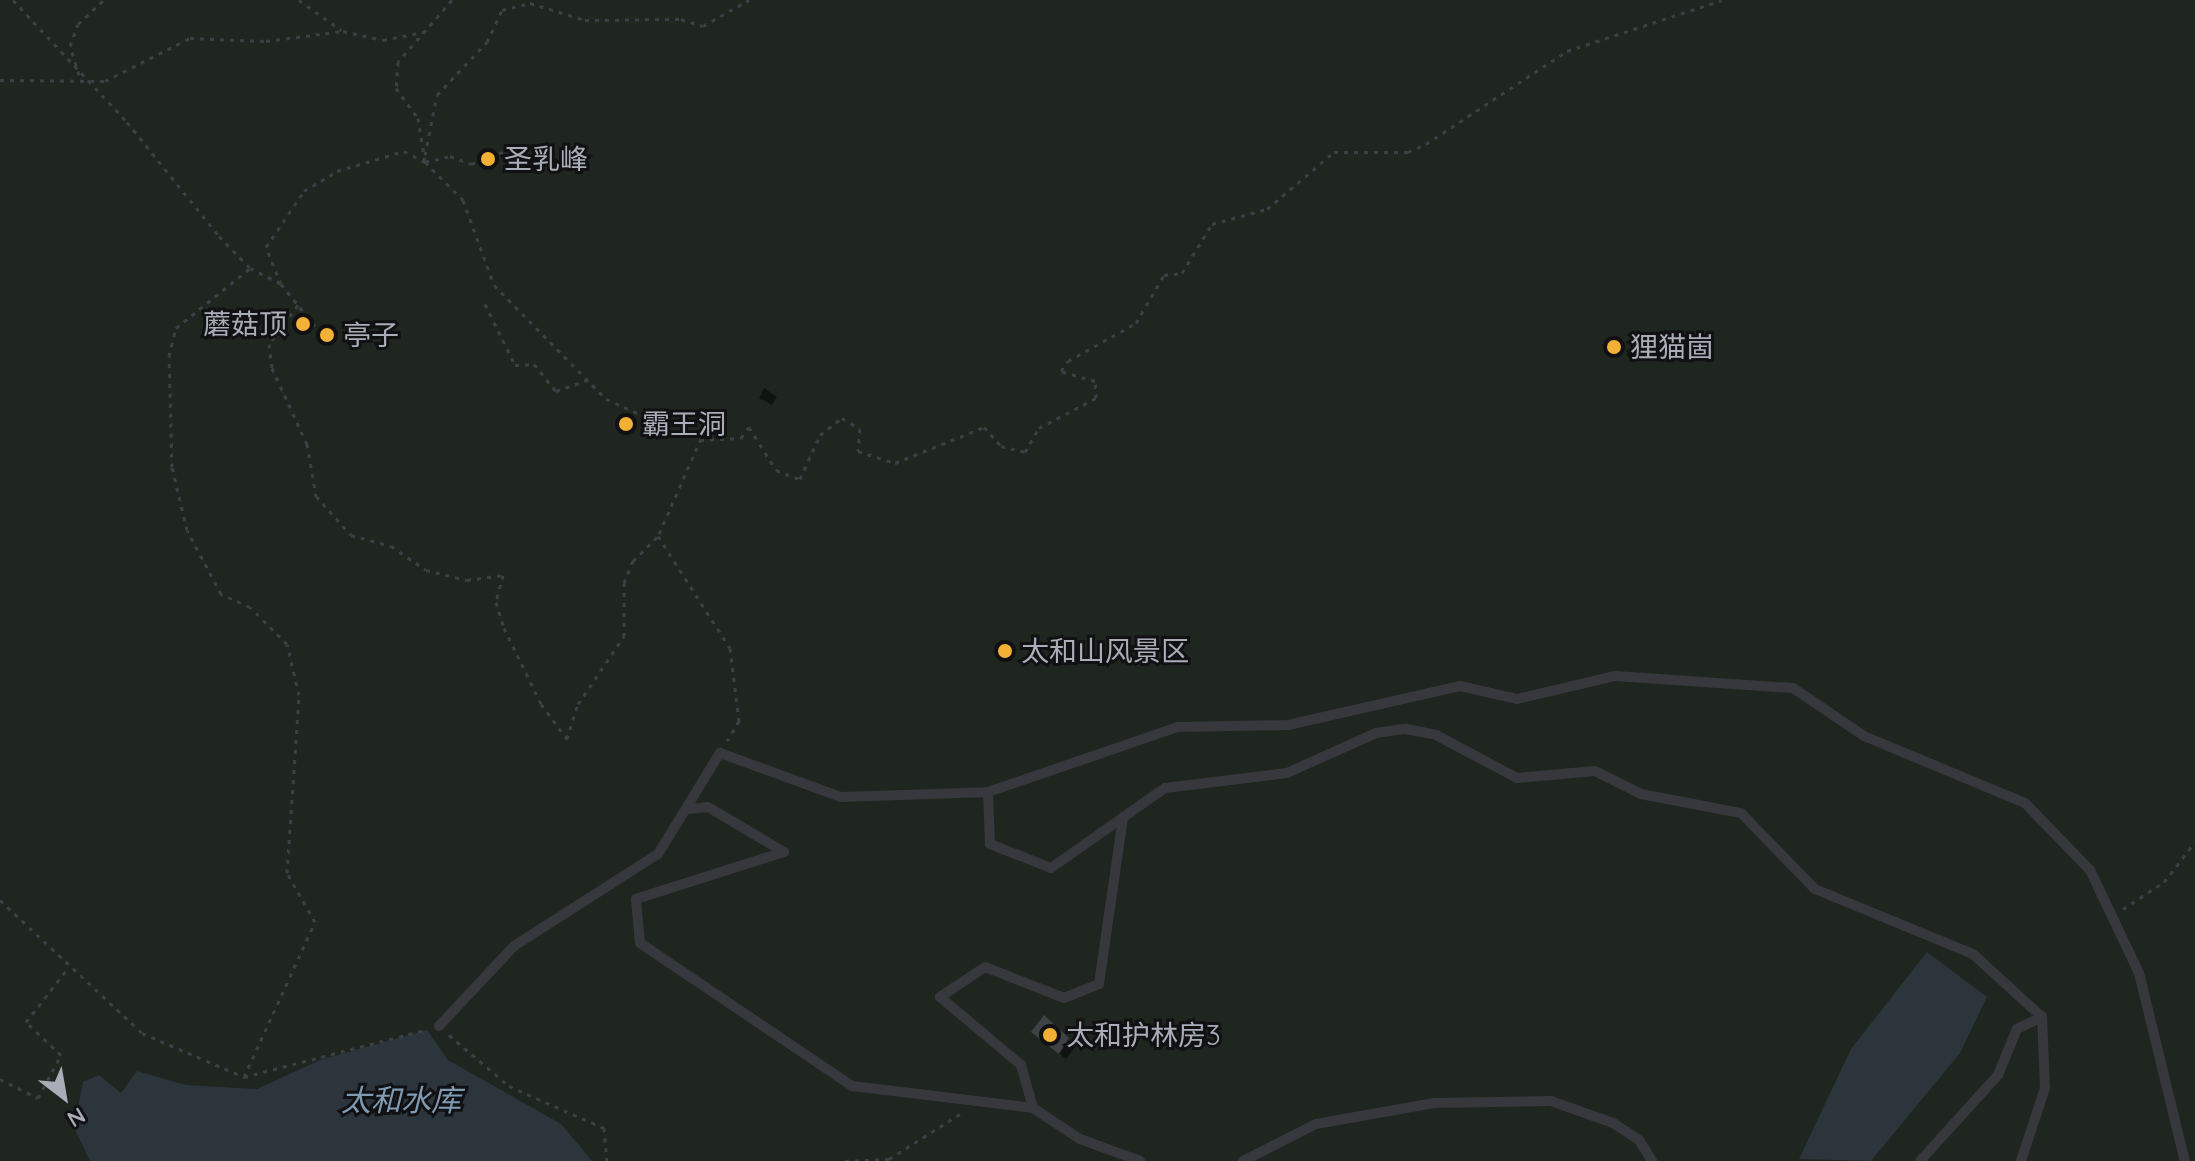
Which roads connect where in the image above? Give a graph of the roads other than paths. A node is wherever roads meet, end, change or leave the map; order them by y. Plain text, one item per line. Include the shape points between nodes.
1 (988, 792) junction
2 (689, 809) junction
3 (1123, 817) junction
4 (2042, 1017) junction
5 (439, 1026) road end
6 (1033, 1108) junction
7 (1140, 1161) edge
8 (1243, 1161) edge
9 (1652, 1161) edge
10 (1920, 1161) edge
11 (2021, 1161) edge
12 (2185, 1161) edge

1 - 2 lane via 841,797 720,753
1 - 3 lane via 990,844 1051,868
1 - 12 lane via 1178,727 1288,725 1460,686 1517,699 1615,676 1793,688 1864,736 2025,803 2090,870 2116,914 2139,973
2 - 5 lane via 658,854 514,946
2 - 6 lane via 708,807 784,852 636,899 640,943 852,1086
3 - 4 lane via 1165,788 1287,773 1376,733 1436,735 1517,778 1595,771 1641,794 1741,813 1815,889 1973,954
3 - 6 lane via 1099,984 1064,998 985,967 940,997 1021,1065
4 - 10 lane via 2017,1029 1998,1075
4 - 11 lane via 2045,1088
6 - 7 lane via 1080,1139
8 - 9 lane via 1316,1124 1434,1103 1551,1101 1613,1123 1639,1140

